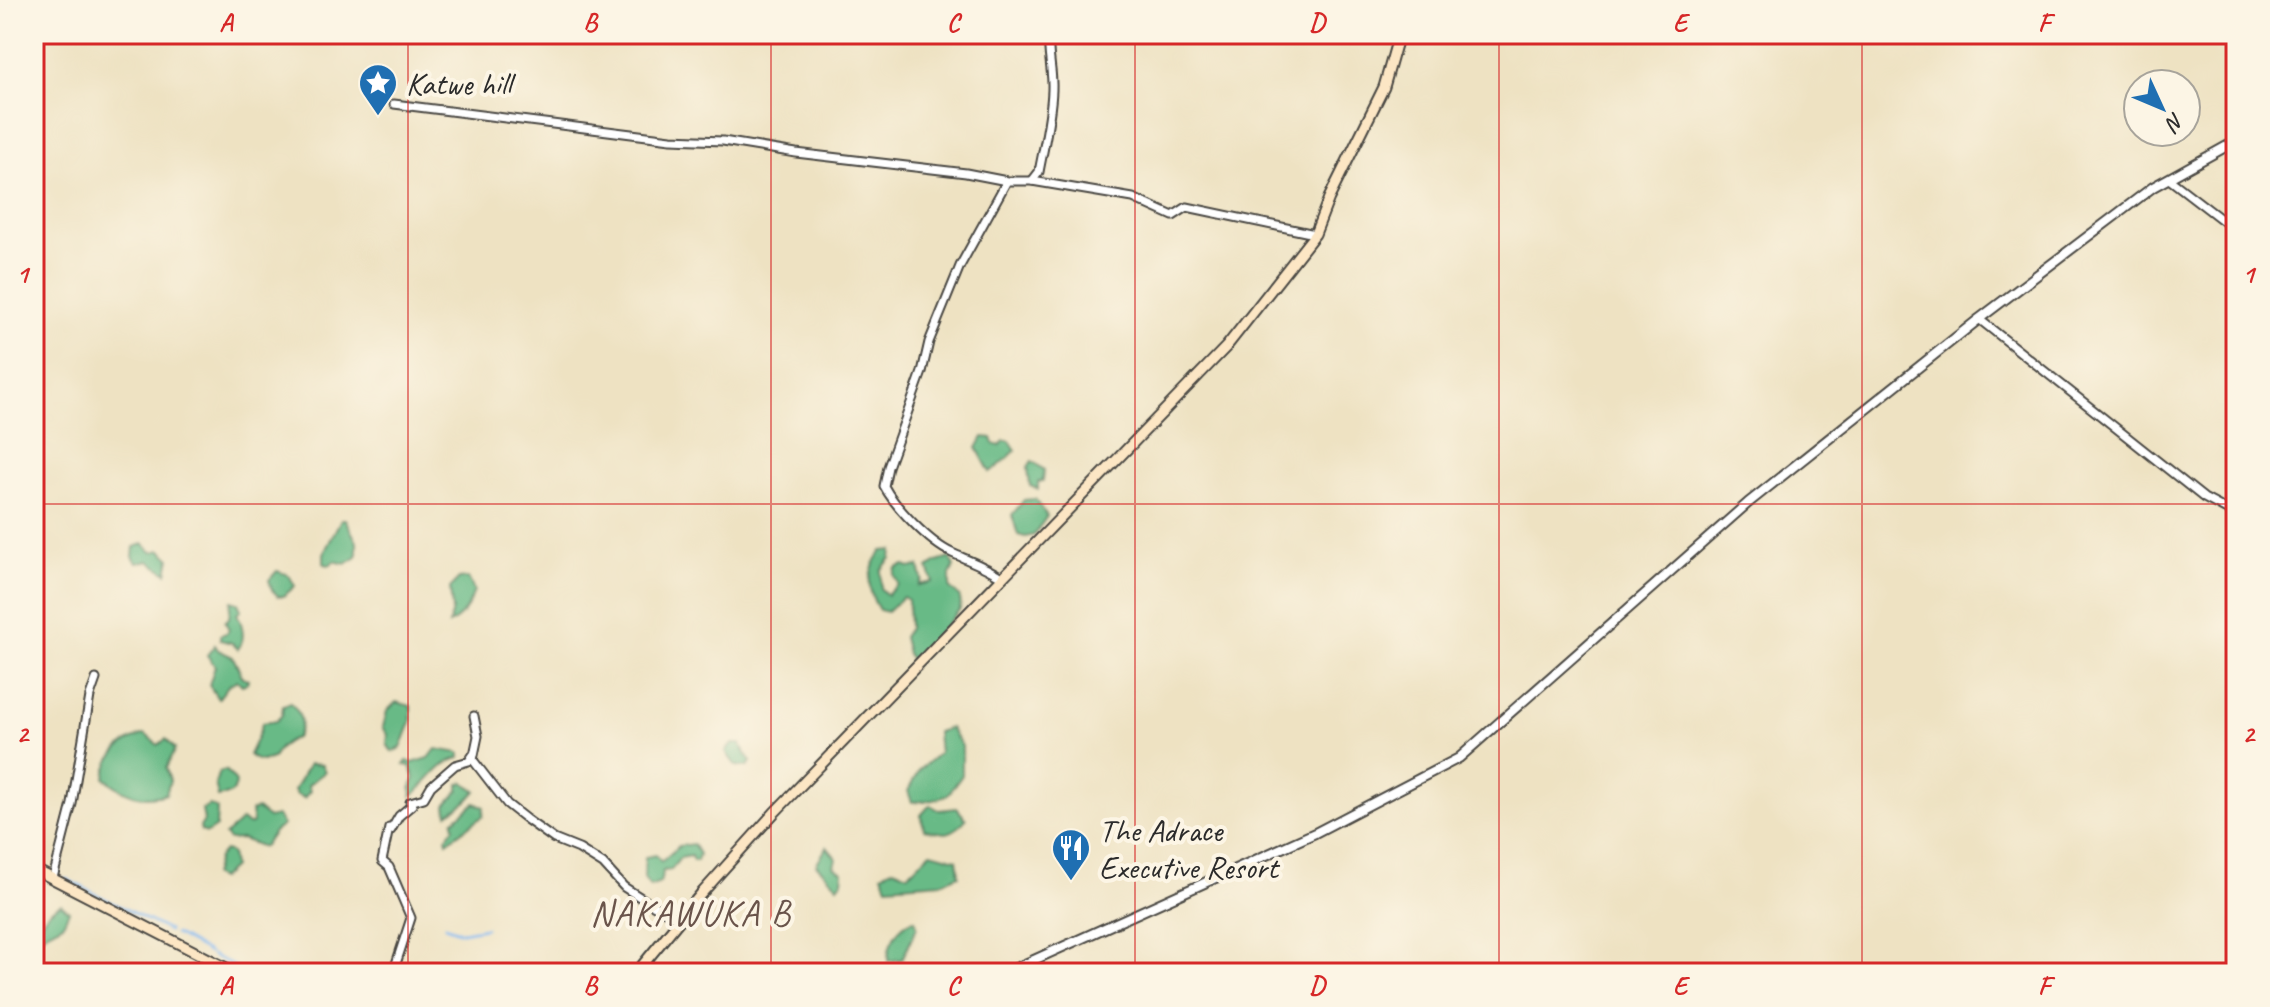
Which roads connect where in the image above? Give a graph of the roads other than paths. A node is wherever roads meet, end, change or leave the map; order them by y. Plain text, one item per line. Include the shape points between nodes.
1 (1049, 34) edge
2 (1399, 34) edge
3 (394, 104) dead end
4 (2236, 141) edge
5 (2169, 179) junction
6 (1007, 181) junction
7 (1032, 181) junction
8 (2233, 225) edge
9 (1315, 234) junction
10 (2236, 234) edge
11 (1979, 319) junction
12 (2236, 515) edge
13 (1003, 578) junction
14 (96, 679) dead end
15 (474, 716) dead end
16 (475, 752) junction
17 (34, 869) edge
18 (53, 878) junction
19 (681, 919) junction
20 (236, 973) edge
21 (393, 973) edge
22 (636, 973) edge
23 (1005, 973) edge

1 - 7 street via 1052,94 1039,172
2 - 9 main road via 1384,87
3 - 6 street via 723,141
4 - 5 street
5 - 8 street
5 - 11 street
6 - 7 street
6 - 13 street via 960,266 929,342 884,486 937,545
7 - 9 street via 1133,198 1173,216 1187,207
8 - 10 street
9 - 13 main road via 1226,347
11 - 12 street via 2204,498
11 - 23 street via 1748,503 1459,758 1315,833
13 - 19 main road via 774,813
14 - 18 street
15 - 16 street
16 - 19 street via 473,760 507,804 554,839 603,864 624,887
16 - 21 street via 469,761 447,771 424,798 410,802 389,828 382,861 411,918
17 - 18 main road
18 - 20 main road
19 - 22 main road

